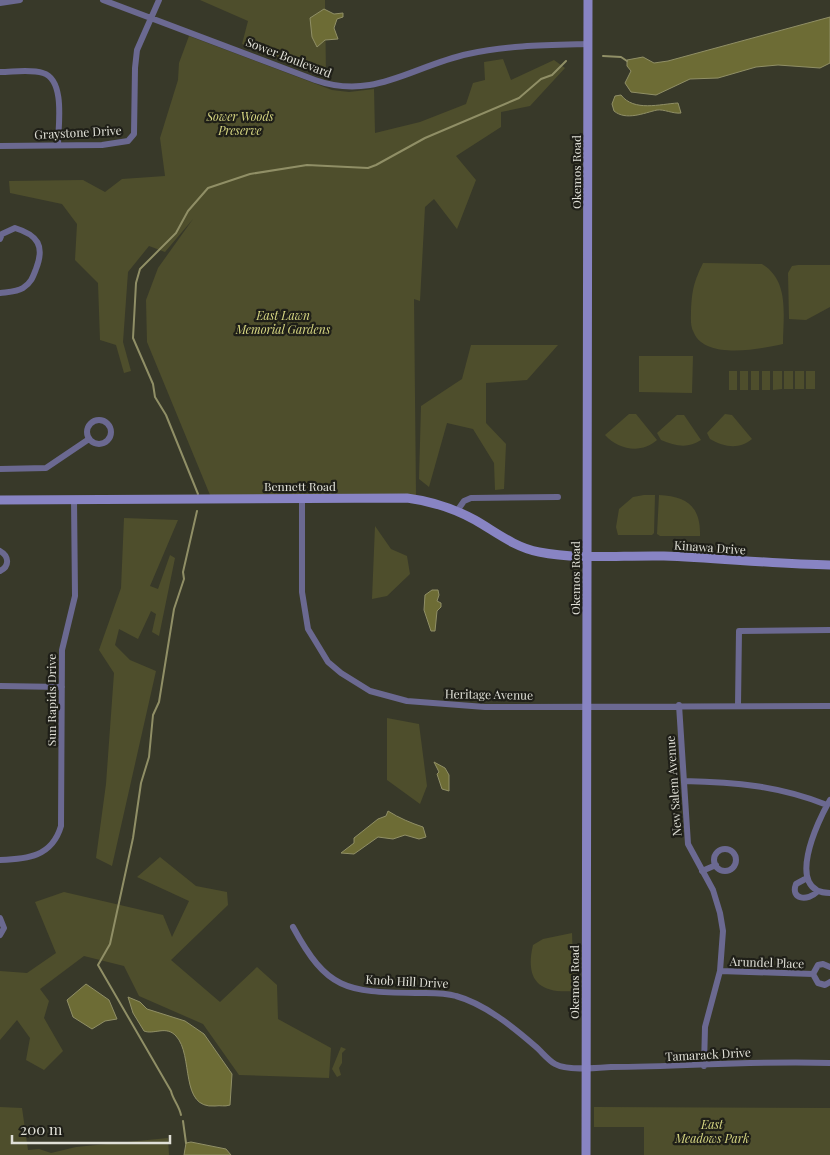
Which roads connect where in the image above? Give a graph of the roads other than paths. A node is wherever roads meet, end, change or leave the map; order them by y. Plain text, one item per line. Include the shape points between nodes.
1 (20, 0) edge
2 (104, 0) edge
3 (159, 0) edge
4 (588, 0) edge
5 (0, 3) edge
6 (150, 16) junction
7 (589, 44) junction
8 (0, 72) edge
9 (0, 146) edge
10 (58, 146) junction
11 (0, 239) edge
12 (0, 293) edge
13 (89, 439) dead end
14 (0, 469) edge
15 (558, 497) dead end
16 (302, 498) junction
17 (74, 499) junction
18 (0, 500) edge
19 (457, 511) junction
20 (0, 550) edge
21 (588, 556) junction
22 (830, 565) edge
23 (0, 571) edge
24 (830, 630) edge
25 (0, 686) edge
26 (62, 686) junction
27 (679, 705) junction
28 (738, 705) junction
29 (588, 706) junction
30 (830, 706) edge
31 (684, 781) junction
32 (829, 802) edge
33 (0, 860) edge
34 (716, 865) dead end
35 (702, 871) junction
36 (807, 878) junction
37 (817, 892) junction
38 (830, 893) edge
39 (0, 918) edge
40 (293, 927) dead end
41 (0, 935) edge
42 (830, 967) edge
43 (720, 971) junction
44 (813, 974) junction
45 (830, 982) edge
46 (830, 1063) edge
47 (704, 1066) junction
48 (586, 1068) junction
49 (586, 1155) edge

1 - 5 street
2 - 6 street, Sower Boulevard
3 - 6 street, Graystone Drive
4 - 7 main road, Okemos Road
6 - 7 street, Sower Boulevard via 314,80 346,88 390,82 440,62 485,50
6 - 10 street, Graystone Drive via 137,50 134,134 119,144
7 - 21 main road, Okemos Road
8 - 10 street via 43,73 53,78 58,93
9 - 10 street, Graystone Drive
11 - 12 street via 2,234 15,228 28,232 38,242 42,256 32,281 22,289
13 - 14 street via 46,468
15 - 19 street via 471,498 464,501
16 - 17 main road, Bennett Road
16 - 19 main road, Bennett Road via 407,498
16 - 29 street, Heritage Avenue via 304,612 308,629 319,649 341,673 370,692 407,701 485,706
17 - 18 main road, Bennett Road
17 - 26 street, Sun Rapids Drive via 75,596 62,650
19 - 21 main road, Bennett Road via 529,549
20 - 23 street via 8,562
21 - 22 main road, Kinawa Drive
21 - 29 main road, Okemos Road
24 - 28 street via 739,631
25 - 26 street
26 - 33 street, Sun Rapids Drive via 60,831 52,844 39,855
27 - 28 street, Heritage Avenue
27 - 29 street, Heritage Avenue
27 - 31 street, New Salem Avenue
28 - 30 street, Heritage Avenue
29 - 48 main road, Okemos Road
31 - 32 street via 778,788
31 - 35 street, New Salem Avenue via 688,844
32 - 36 street via 816,826
34 - 35 street
35 - 43 street, New Salem Avenue via 713,890 720,913 723,931
36 - 37 street
36 - 37 street via 796,884 795,893 803,898
37 - 38 street
39 - 41 street via 4,928
40 - 48 street, Knob Hill Drive via 317,966 347,987 460,997 507,1024 556,1065
42 - 44 street, Arundel Place via 818,966
43 - 44 street, Arundel Place
43 - 47 street, New Salem Avenue via 705,1027
44 - 45 street, Arundel Place via 818,983
46 - 47 street, Tamarack Drive via 754,1062
47 - 48 street, Tamarack Drive
48 - 49 main road, Okemos Road

